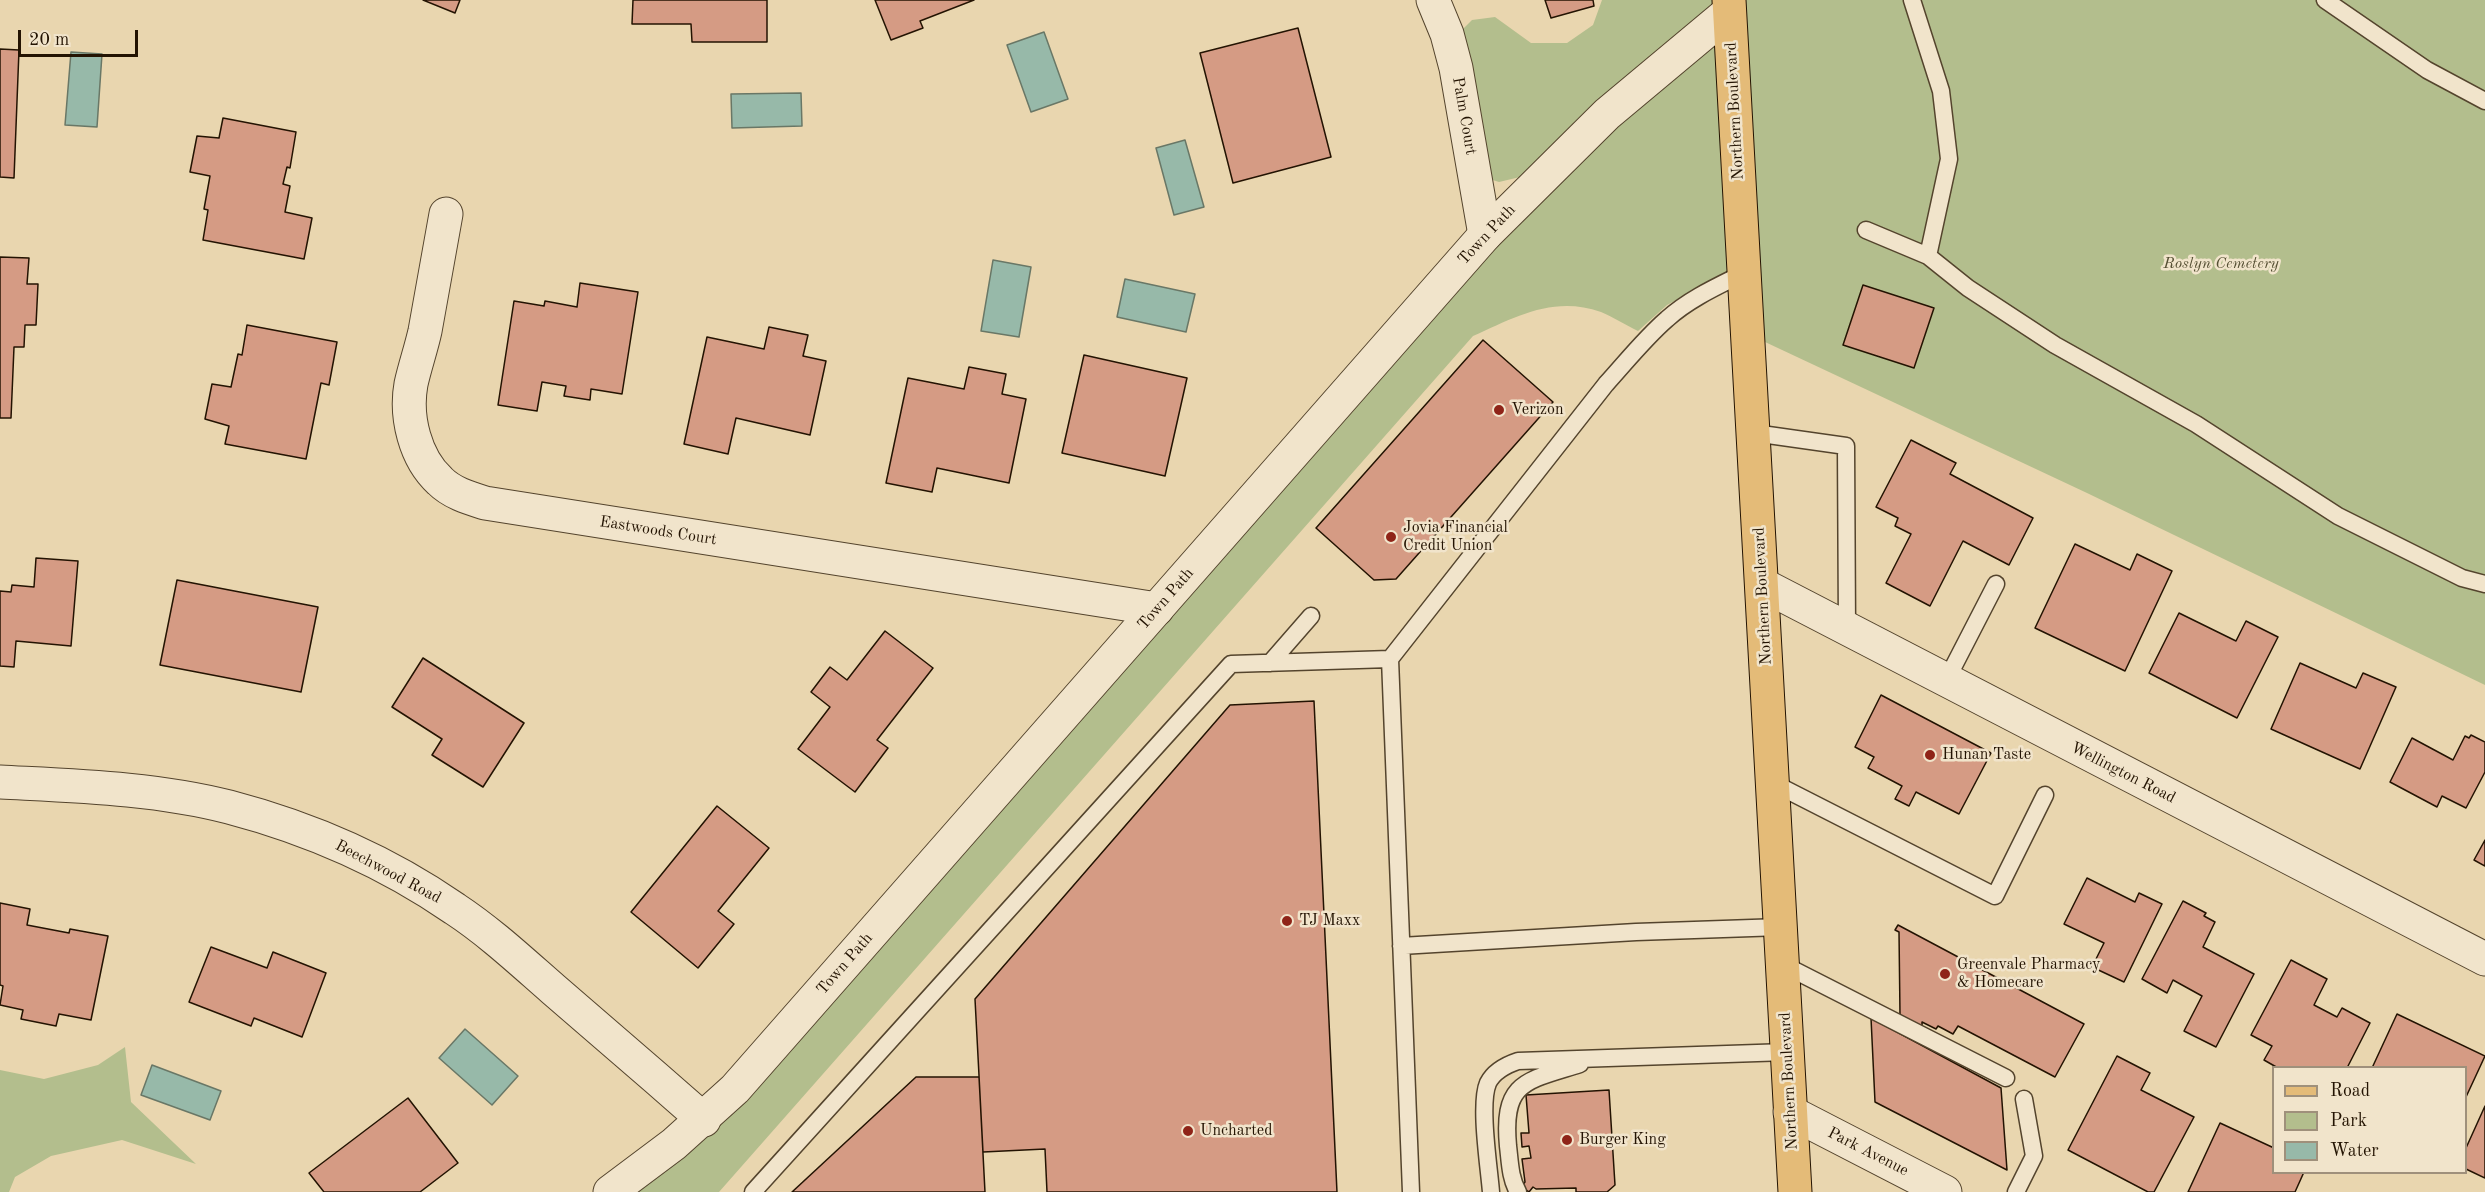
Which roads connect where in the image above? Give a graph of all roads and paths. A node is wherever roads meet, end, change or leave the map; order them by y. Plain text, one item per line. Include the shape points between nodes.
1 (1433, 0) edge
2 (1912, 0) edge
3 (2325, 0) edge
4 (1729, 6) edge
5 (2485, 101) edge
6 (446, 214) dead end
7 (1866, 230) dead end
8 (1485, 235) junction
9 (1928, 256) junction
10 (1744, 273) junction
11 (1754, 433) junction
12 (1996, 584) dead end
13 (2485, 584) edge
14 (1762, 585) junction
15 (1157, 609) junction
16 (1311, 616) dead end
17 (1847, 629) junction
18 (1390, 659) junction
19 (1270, 663) junction
20 (1946, 681) junction
21 (0, 782) edge
22 (1773, 783) junction
23 (2044, 795) dead end
24 (1780, 927) junction
25 (1401, 946) junction
26 (2485, 959) edge
27 (1782, 963) junction
28 (1787, 1052) junction
29 (1601, 1058) junction
30 (2006, 1078) dead end
31 (2024, 1099) dead end
32 (1790, 1112) junction
33 (704, 1119) junction
34 (610, 1192) edge
35 (753, 1192) edge
36 (1411, 1192) edge
37 (1491, 1192) edge
38 (1518, 1192) edge
39 (1795, 1192) edge
40 (1945, 1192) edge
41 (2016, 1192) edge

1 - 8 street, Palm Court via 1456,68
2 - 9 lane via 1941,91 1949,159
3 - 5 lane via 2427,70
4 - 8 street, Town Path via 1607,114
4 - 10 main road, Northern Boulevard
6 - 15 street, Eastwoods Court via 411,384 410,413 415,440 427,465 440,482 460,495 484,503
7 - 9 lane
8 - 15 street, Town Path
9 - 13 lane via 1968,288 2055,345 2196,424 2338,516 2462,578
10 - 11 main road, Northern Boulevard
10 - 18 lane via 1705,292 1668,318 1606,384
11 - 14 main road, Northern Boulevard
11 - 17 lane via 1846,446
12 - 20 lane
14 - 17 street, Wellington Road
14 - 22 main road, Northern Boulevard
15 - 33 street, Town Path via 765,1056
16 - 19 lane
17 - 20 street, Wellington Road
18 - 19 lane
18 - 25 lane
19 - 35 lane via 1232,664
20 - 26 street, Wellington Road
21 - 33 street, Beechwood Road via 123,789 204,802 308,833 359,855 456,909
22 - 23 lane via 1995,896
22 - 24 main road, Northern Boulevard
24 - 25 lane
24 - 27 main road, Northern Boulevard
25 - 36 lane
27 - 28 main road, Northern Boulevard
27 - 30 lane
28 - 29 lane
28 - 32 main road, Northern Boulevard
29 - 37 lane via 1518,1061 1497,1071 1484,1099
29 - 38 lane via 1531,1079 1513,1096 1506,1125 1511,1176
31 - 41 lane via 2034,1155
32 - 39 main road, Northern Boulevard
32 - 40 street, Park Avenue
33 - 34 street, Town Path

